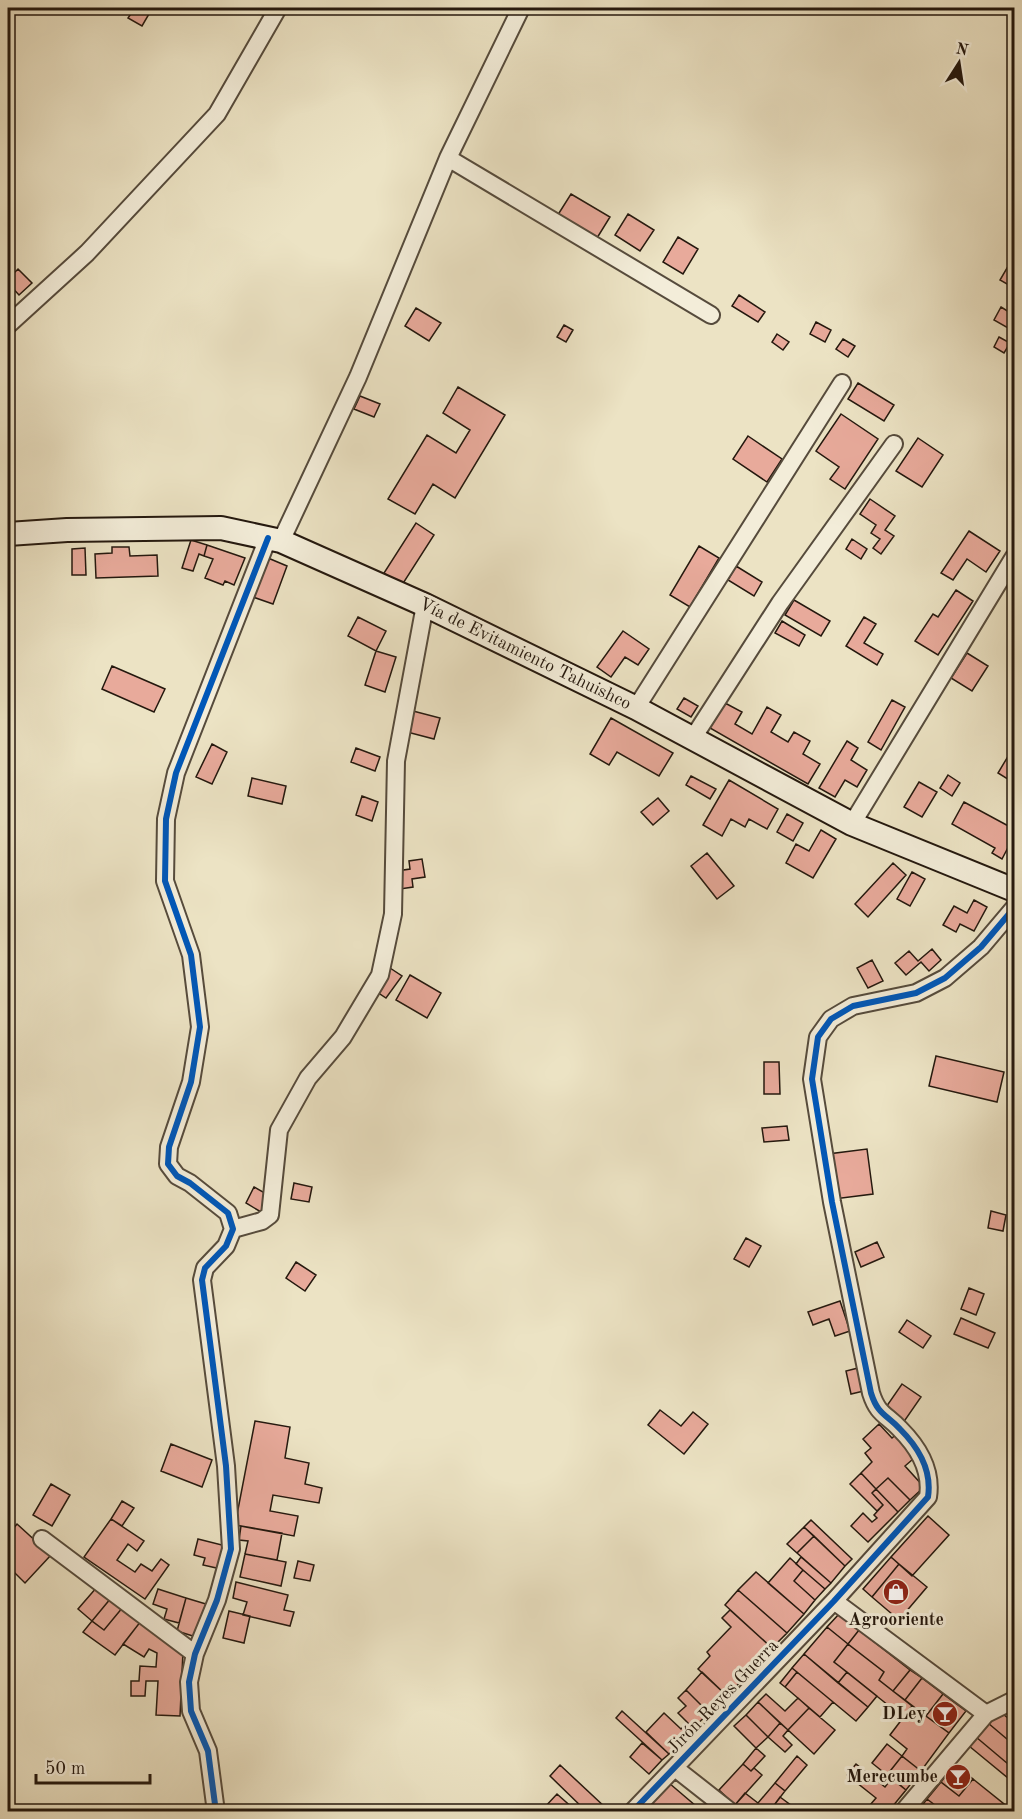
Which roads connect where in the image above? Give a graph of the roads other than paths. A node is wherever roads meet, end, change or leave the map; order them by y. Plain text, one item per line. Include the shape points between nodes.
1 (279, 8) edge
2 (521, 8) edge
3 (448, 158) junction
4 (711, 315) dead end
5 (8, 325) edge
6 (842, 383) dead end
7 (894, 444) dead end
8 (8, 534) edge
9 (274, 539) junction
10 (1014, 557) edge
11 (425, 604) junction
12 (636, 708) junction
13 (693, 738) junction
14 (852, 825) junction
15 (1014, 891) edge
16 (1014, 908) edge
17 (233, 1229) junction
18 (42, 1539) dead end
19 (834, 1601) junction
20 (195, 1654) junction
21 (1014, 1700) edge
22 (986, 1714) junction
23 (675, 1768) junction
24 (216, 1812) edge
25 (632, 1812) edge
26 (731, 1812) edge
27 (903, 1812) edge

1 - 5 street via 217,114 87,253
2 - 3 street
3 - 4 street
3 - 9 street via 357,377
6 - 12 street
7 - 13 street via 780,603
8 - 9 main road, Vía de Evitamiento Tahuishco via 221,528
9 - 11 main road, Vía de Evitamiento Tahuishco
9 - 17 street via 176,773 166,819 165,881 191,955 200,1027 191,1082 169,1147 168,1164 177,1176 228,1213
10 - 14 street
11 - 12 main road, Vía de Evitamiento Tahuishco
11 - 17 street via 396,761 393,914 380,975 343,1037 308,1078 279,1130 270,1215
12 - 13 main road, Vía de Evitamiento Tahuishco
13 - 14 main road, Vía de Evitamiento Tahuishco
14 - 15 main road, Vía de Evitamiento Tahuishco
16 - 19 street, Jirón Reyes Guerra via 981,947 945,978 916,993 854,1006 831,1019 818,1037 812,1079 832,1202 872,1393 879,1412 920,1452 930,1484 928,1497
17 - 20 street via 226,1246 202,1273 226,1466 231,1549 217,1600
18 - 20 street
19 - 22 street
19 - 23 street, Jirón Reyes Guerra
20 - 24 street via 189,1682 191,1711 208,1751
21 - 22 street
22 - 27 street
23 - 25 street, Jirón Reyes Guerra
23 - 26 street

